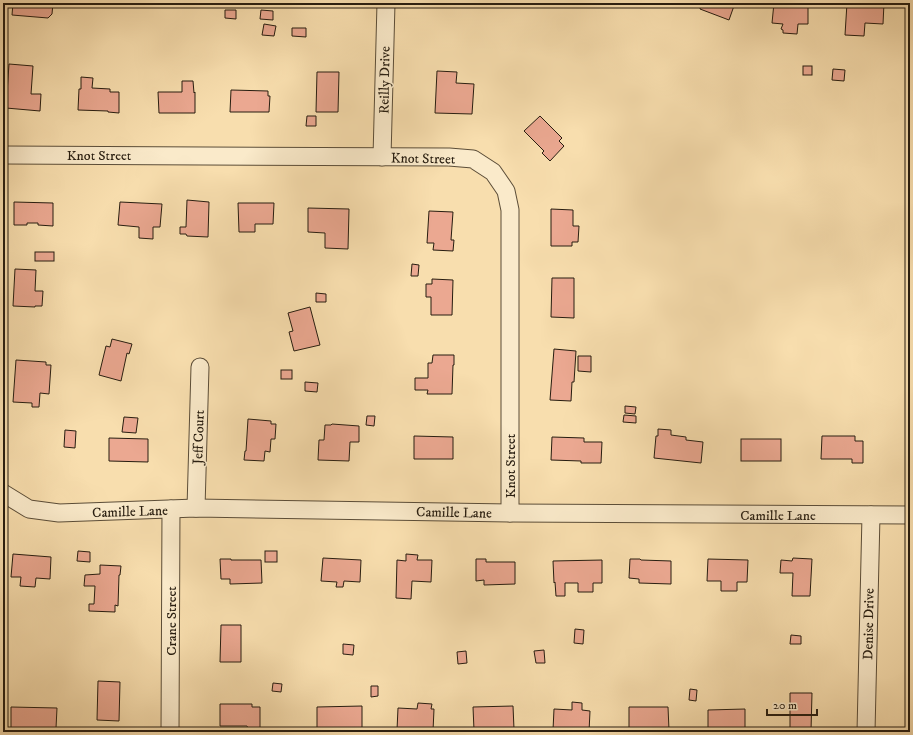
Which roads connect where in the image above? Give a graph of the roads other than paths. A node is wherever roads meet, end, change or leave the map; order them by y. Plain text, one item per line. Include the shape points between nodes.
1 (386, 3) edge
2 (3, 155) edge
3 (382, 157) junction
4 (200, 367) dead end
5 (3, 493) edge
6 (196, 508) junction
7 (170, 510) junction
8 (510, 513) junction
9 (871, 515) junction
10 (910, 515) edge
11 (170, 732) edge
12 (866, 732) edge

1 - 3 street, Reilly Drive
2 - 3 street, Knot Street
3 - 8 street, Knot Street via 449,157 473,160 493,172 506,191 510,210
4 - 6 street, Jeff Court
5 - 7 street, Camille Lane via 30,509 59,513
6 - 7 street, Camille Lane
6 - 8 street, Camille Lane
7 - 11 street, Crane Street
8 - 9 street, Camille Lane
9 - 10 street, Camille Lane
9 - 12 street, Denise Drive

